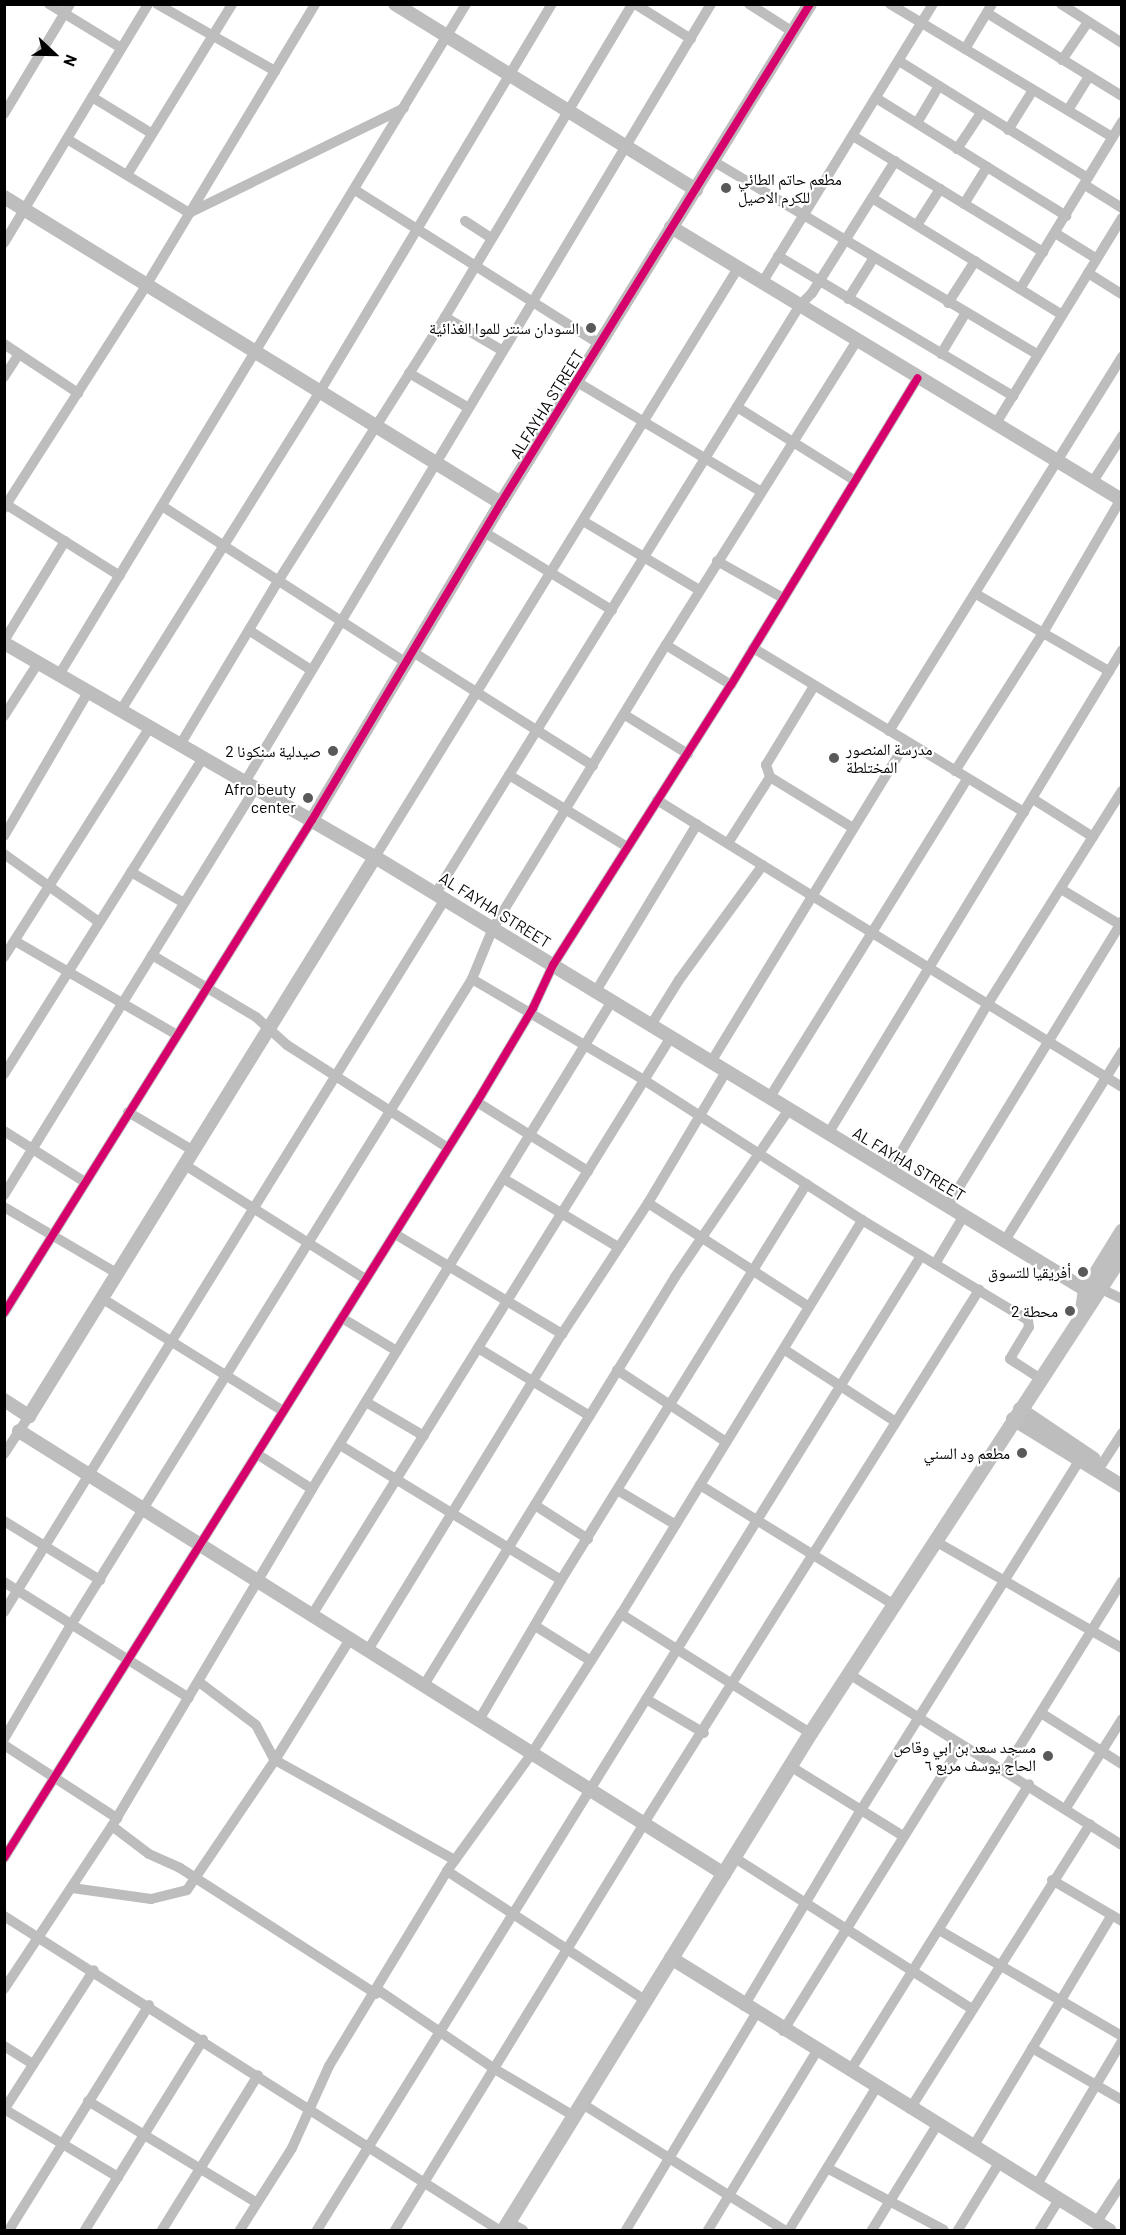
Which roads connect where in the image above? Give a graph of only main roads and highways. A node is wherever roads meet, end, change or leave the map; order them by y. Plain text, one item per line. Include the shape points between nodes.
1 (1122, 1230) edge
2 (1122, 1254) edge
3 (1094, 1292) junction
4 (503, 2228) edge

1 - 3 main road
2 - 3 main road
3 - 4 main road via 1080,1323 892,1604

